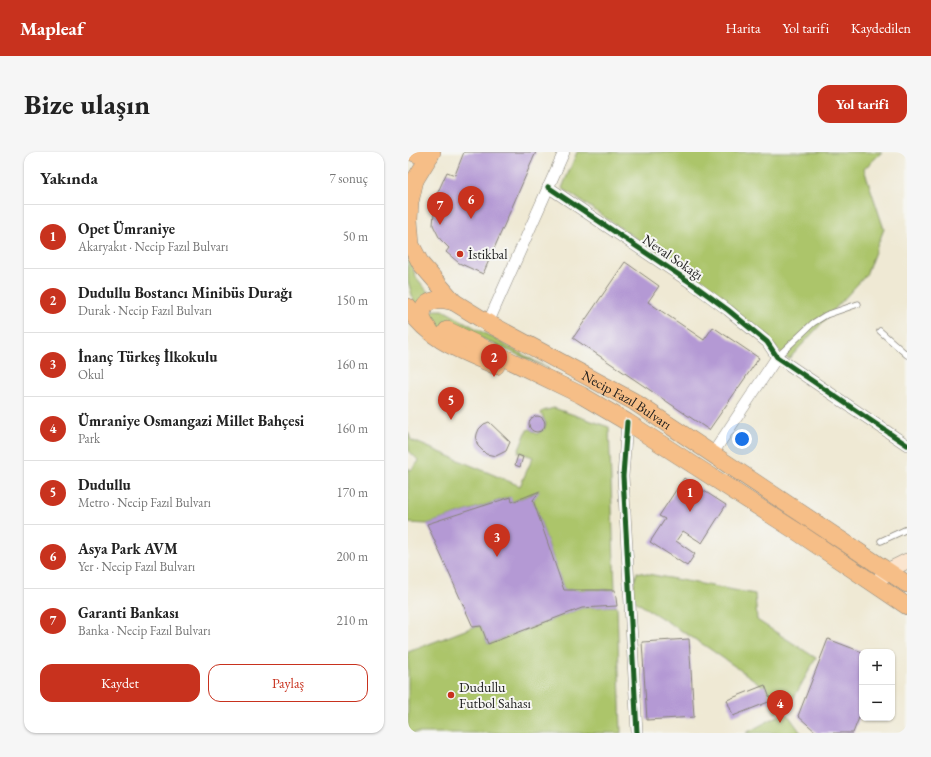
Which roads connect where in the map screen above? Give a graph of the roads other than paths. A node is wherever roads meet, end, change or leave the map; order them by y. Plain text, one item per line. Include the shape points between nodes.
1 (412, 152) edge
2 (564, 152) edge
3 (431, 154) edge
4 (411, 183) edge
5 (548, 187) junction
6 (454, 302) junction
7 (858, 304) dead end
8 (408, 307) edge
9 (488, 323) junction
10 (440, 332) junction
11 (880, 332) dead end
12 (907, 355) edge
13 (777, 358) junction
14 (627, 422) junction
15 (907, 445) edge
16 (713, 454) junction
17 (907, 528) edge
18 (881, 541) dead end
19 (907, 562) edge
20 (887, 571) junction
21 (876, 584) junction
22 (907, 584) edge
23 (907, 606) edge
24 (637, 733) edge

1 - 3 main road via 420,155
2 - 5 street
3 - 4 main road
4 - 6 main road, Necip Fazıl Bulvarı via 411,244 421,264
5 - 9 street
5 - 13 street, Neval Sokağı via 728,310 759,334
6 - 9 main road, Necip Fazıl Bulvarı
6 - 10 main road via 438,299 432,301 422,312 424,323
7 - 13 lane via 826,315
8 - 10 main road, Necip Fazıl Bulvarı via 422,325
9 - 16 main road, Necip Fazıl Bulvarı via 633,401
10 - 14 main road, Necip Fazıl Bulvarı via 575,392
11 - 12 lane
13 - 15 street
13 - 16 street
14 - 21 main road, Necip Fazıl Bulvarı
14 - 24 street via 623,476
16 - 20 main road, Necip Fazıl Bulvarı
17 - 18 lane
19 - 20 main road
20 - 21 main road
20 - 22 main road, Necip Fazıl Bulvarı
21 - 23 main road, Necip Fazıl Bulvarı

